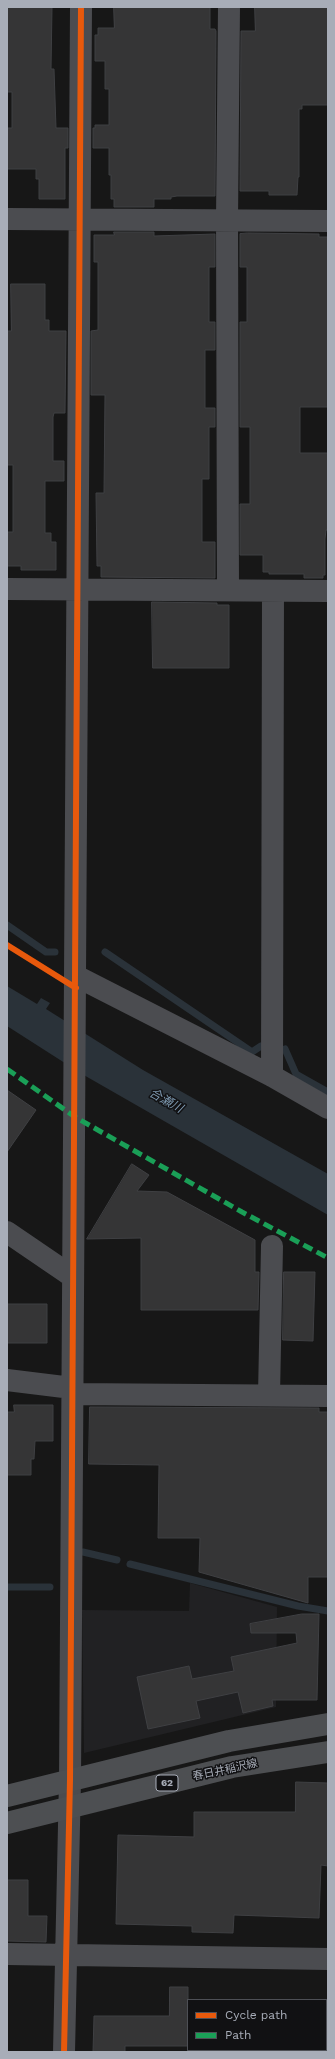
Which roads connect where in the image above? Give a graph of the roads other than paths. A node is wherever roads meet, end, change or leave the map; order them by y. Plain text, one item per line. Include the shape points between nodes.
1 (81, 7) edge
2 (229, 7) edge
3 (7, 219) edge
4 (80, 220) junction
5 (227, 220) junction
6 (328, 221) edge
7 (7, 589) edge
8 (78, 589) junction
9 (228, 590) junction
10 (273, 591) junction
11 (328, 591) edge
12 (76, 985) junction
13 (272, 1076) junction
14 (328, 1108) edge
15 (7, 1232) edge
16 (272, 1246) dead end
17 (73, 1277) junction
18 (7, 1380) edge
19 (72, 1391) junction
20 (269, 1395) junction
21 (328, 1396) edge
22 (328, 1724) edge
23 (328, 1752) edge
24 (70, 1780) junction
25 (7, 1796) edge
26 (69, 1808) junction
27 (7, 1823) edge
28 (7, 1954) edge
29 (65, 1954) junction
30 (328, 1959) edge
31 (64, 2052) edge

1 - 4 street
2 - 5 street
3 - 4 street
4 - 5 street
4 - 8 street
5 - 6 street
5 - 9 street
7 - 8 street
8 - 9 street
8 - 12 street
9 - 10 street
10 - 11 street
10 - 13 street
12 - 13 street
12 - 17 street
13 - 14 street
15 - 17 street
16 - 20 street
17 - 19 street
18 - 19 street
19 - 20 street
19 - 24 street
20 - 21 street
22 - 24 main road, 62 via 229,1742
23 - 26 main road, 春日井稲沢線 / 62 via 232,1767
24 - 25 main road, 62
24 - 26 street
26 - 27 main road, 春日井稲沢線 / 62
26 - 29 street
28 - 29 street
29 - 30 street
29 - 31 street

